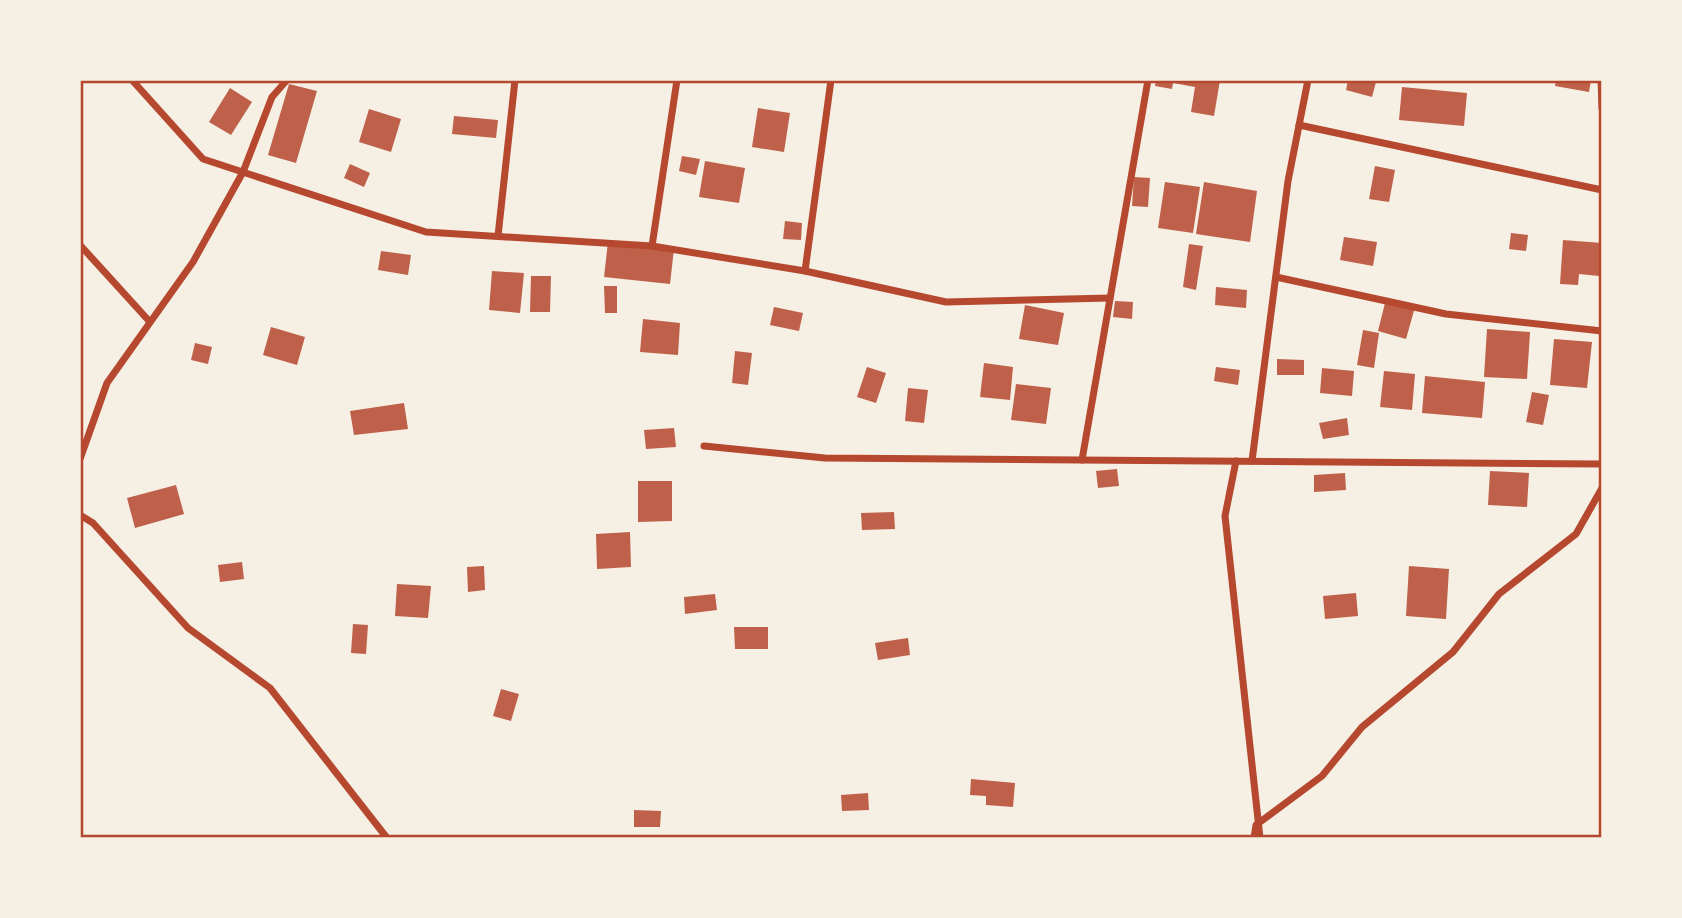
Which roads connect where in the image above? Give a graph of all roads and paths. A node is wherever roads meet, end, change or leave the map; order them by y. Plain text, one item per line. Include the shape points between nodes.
1 (132, 80) edge
2 (274, 80) edge
3 (287, 80) edge
4 (515, 80) edge
5 (677, 80) edge
6 (831, 80) edge
7 (1148, 80) edge
8 (1308, 80) edge
9 (1601, 80) edge
10 (281, 88) junction
11 (1601, 108) edge
12 (1299, 125) junction
13 (243, 172) junction
14 (1601, 190) edge
15 (498, 236) junction
16 (80, 245) edge
17 (652, 246) junction
18 (805, 271) junction
19 (1276, 277) junction
20 (1110, 298) junction
21 (150, 322) junction
22 (1601, 331) edge
23 (704, 446) dead end
24 (80, 459) edge
25 (1083, 460) junction
26 (1236, 461) junction
27 (1252, 461) junction
28 (1601, 464) edge
29 (1601, 488) edge
30 (80, 515) edge
31 (1256, 825) junction
32 (387, 838) edge
33 (1254, 838) edge
34 (1260, 838) edge

1 - 13 street via 203,159
2 - 10 street
3 - 10 street
4 - 15 street
5 - 17 street
6 - 18 street
7 - 20 street
8 - 12 street
9 - 11 street
10 - 13 street via 272,97
12 - 14 street
12 - 19 street
13 - 15 street via 426,232
13 - 21 street via 194,262
15 - 17 street
16 - 21 street
17 - 18 street
18 - 20 street via 946,302
19 - 22 street via 1446,314
19 - 27 street
20 - 25 street
21 - 24 street via 107,383
23 - 25 street via 825,458
25 - 26 street
26 - 27 street
26 - 31 street via 1225,516 1249,720
27 - 28 street
29 - 31 street via 1576,534 1499,594 1453,652 1362,727 1322,776
30 - 32 street via 93,523 188,628 270,688
31 - 33 street
31 - 34 street

